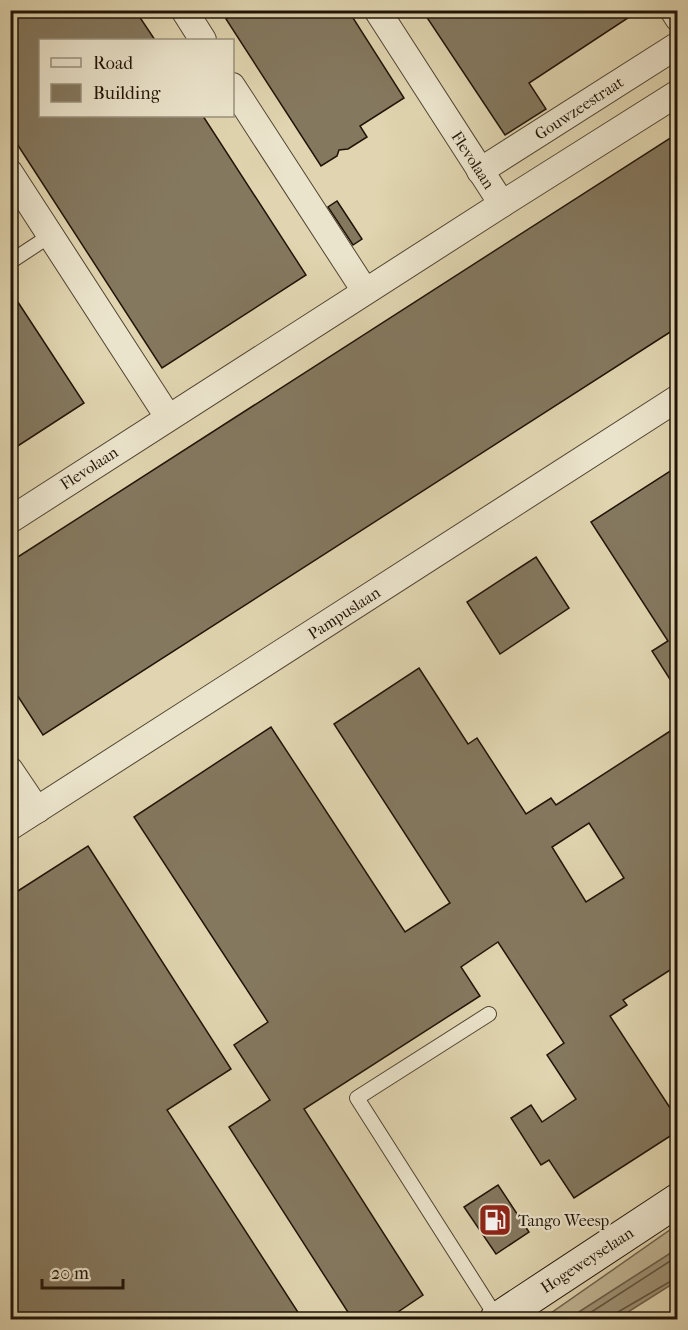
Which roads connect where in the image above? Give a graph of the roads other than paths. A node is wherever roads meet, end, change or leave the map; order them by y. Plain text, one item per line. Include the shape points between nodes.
1 (184, 10) edge
2 (377, 10) edge
3 (673, 10) edge
4 (678, 18) edge
5 (202, 39) edge
6 (678, 45) edge
7 (234, 89) edge
8 (678, 93) edge
9 (480, 171) junction
10 (10, 173) edge
11 (502, 204) junction
12 (51, 236) junction
13 (10, 262) edge
14 (365, 291) junction
15 (678, 398) edge
16 (168, 417) junction
17 (10, 519) edge
18 (10, 770) edge
19 (37, 810) junction
20 (10, 827) edge
21 (489, 1014) dead end
22 (678, 1200) edge
23 (497, 1319) edge

1 - 5 street
2 - 9 street, Flevolaan
3 - 4 street
6 - 9 street, Gouwzeestraat
7 - 14 street
8 - 11 street
9 - 11 street, Flevolaan
10 - 12 street
11 - 14 street, Flevolaan
12 - 13 lane
12 - 16 street
14 - 16 street, Flevolaan
15 - 19 street, Pampuslaan
16 - 17 street, Flevolaan
18 - 19 street
19 - 20 street, Pampuslaan
21 - 23 lane via 357,1098
22 - 23 main road, Hogeweyselaan

